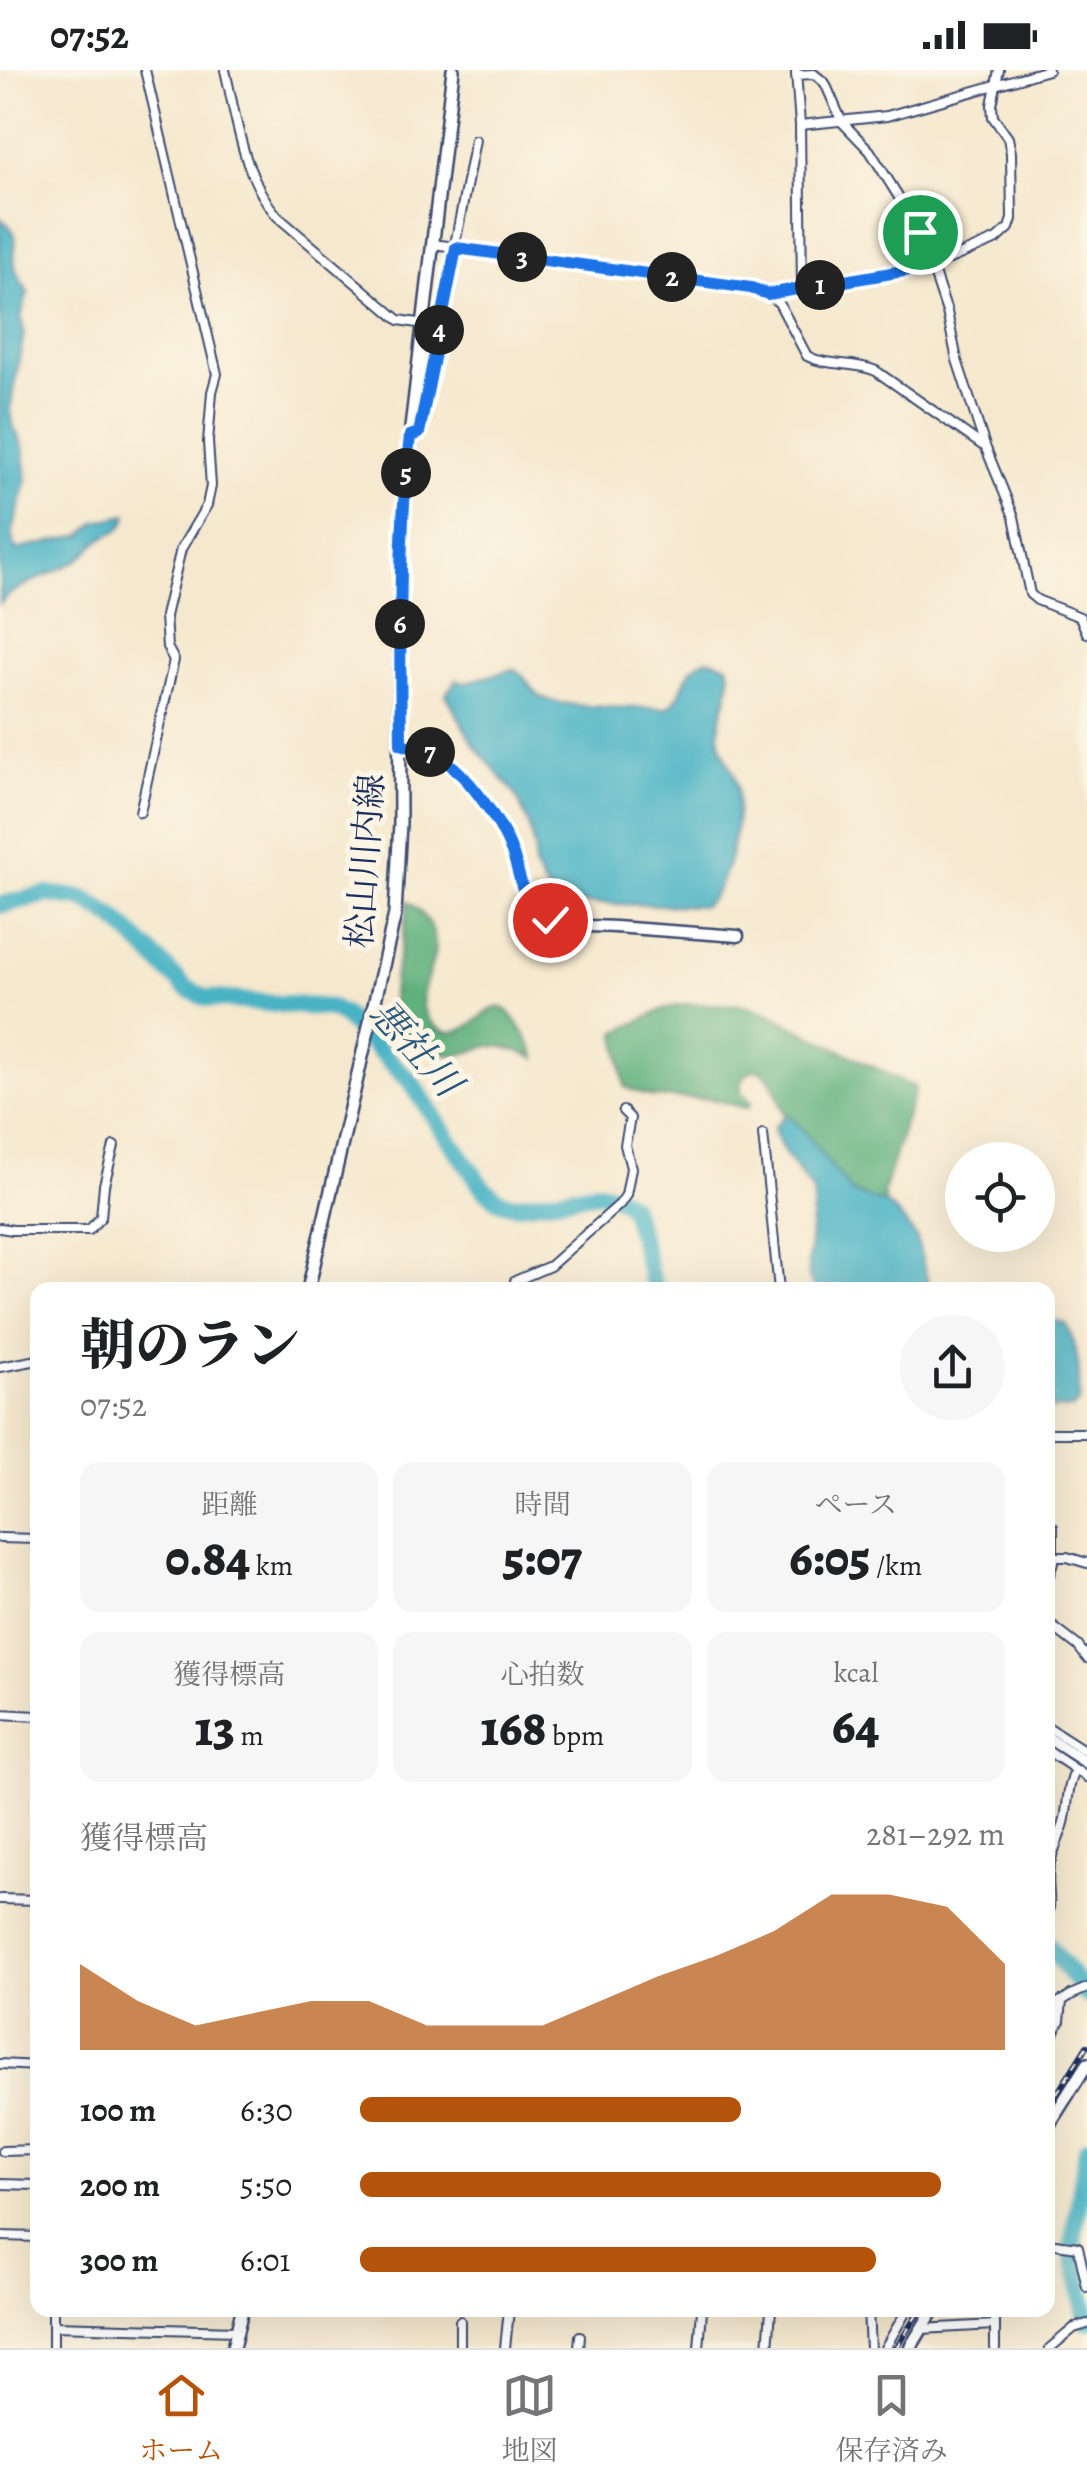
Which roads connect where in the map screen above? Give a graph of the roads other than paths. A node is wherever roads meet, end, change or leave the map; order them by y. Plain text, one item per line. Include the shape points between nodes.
1 (145, 70) edge
2 (225, 70) edge
3 (454, 70) edge
4 (999, 70) edge
5 (1048, 70) edge
6 (796, 72) edge
7 (996, 85) junction
8 (842, 122) junction
9 (800, 124) junction
10 (475, 140) dead end
11 (434, 244) junction
12 (456, 248) junction
13 (933, 266) junction
14 (802, 288) junction
15 (768, 294) junction
16 (424, 324) junction
17 (410, 436) junction
18 (985, 446) junction
19 (1087, 633) edge
20 (401, 744) junction
21 (140, 812) dead end
22 (738, 936) dead end
23 (623, 1112) dead end
24 (762, 1134) dead end
25 (114, 1146) dead end
26 (0, 1228) edge
27 (310, 1282) edge
28 (515, 1282) edge
29 (778, 1282) edge
30 (30, 1361) edge
31 (0, 1366) edge
32 (1055, 1433) edge
33 (1087, 1433) edge
34 (0, 1538) edge
35 (30, 1539) edge
36 (1055, 1557) edge
37 (1087, 1563) edge
38 (1055, 1628) edge
39 (1087, 1658) edge
40 (0, 1714) edge
41 (30, 1716) edge
42 (1055, 1731) edge
43 (1055, 1742) edge
44 (1087, 1752) edge
45 (1055, 1756) edge
46 (1087, 1763) edge
47 (1076, 1770) junction
48 (1087, 1777) edge
49 (1055, 1850) edge
50 (0, 1898) edge
51 (30, 1900) edge
52 (1087, 1988) edge
53 (1062, 2002) junction
54 (1055, 2006) edge
55 (1055, 2031) edge
56 (0, 2064) edge
57 (1087, 2064) edge
58 (30, 2066) edge
59 (1055, 2115) edge
60 (30, 2150) edge
61 (3, 2151) dead end
62 (0, 2184) edge
63 (30, 2185) edge
64 (0, 2236) edge
65 (30, 2236) edge
66 (1055, 2244) edge
67 (1087, 2287) edge
68 (53, 2317) edge
69 (240, 2317) edge
70 (507, 2317) edge
71 (701, 2317) edge
72 (770, 2317) edge
73 (868, 2317) edge
74 (904, 2317) edge
75 (929, 2317) edge
76 (995, 2317) edge
77 (460, 2321) dead end
78 (995, 2324) junction
79 (1083, 2325) edge
80 (54, 2326) junction
81 (921, 2329) junction
82 (236, 2331) junction
83 (580, 2336) dead end
84 (1062, 2343) edge
85 (53, 2348) edge
86 (233, 2348) edge
87 (460, 2348) edge
88 (505, 2348) edge
89 (579, 2348) edge
90 (699, 2348) edge
91 (768, 2348) edge
92 (870, 2348) edge
93 (885, 2348) edge
94 (910, 2348) edge
95 (995, 2348) edge
96 (1050, 2348) edge

1 - 21 street via 217,374 208,442 211,486 182,549 165,616 174,660
2 - 16 street via 250,169 266,204 399,320
3 - 11 main road, 松山川内線
4 - 7 street
5 - 7 street
6 - 8 street via 825,83
6 - 9 street
7 - 8 street
7 - 13 street via 994,116 1011,153 1012,219 996,239
8 - 9 street
8 - 13 street via 870,151
9 - 14 street
10 - 12 street
11 - 12 street
11 - 16 main road, 松山川内線
12 - 15 street
12 - 17 street via 419,433
13 - 14 street
13 - 18 street
14 - 15 street
15 - 18 street via 806,356 876,370
16 - 17 main road, 松山川内線
17 - 20 main road, 松山川内線 via 400,600
18 - 19 street via 1014,517 1030,594 1080,618
20 - 22 street via 432,752 478,794 514,856 526,899 550,920
20 - 27 main road, 松山川内線 via 396,914
23 - 28 street via 630,1118 624,1146 631,1168 620,1204 550,1266
24 - 29 street
25 - 26 street via 101,1217 89,1230
30 - 31 street
32 - 33 street
34 - 35 street
36 - 37 street
38 - 39 street
40 - 41 street
42 - 44 street
43 - 46 street
45 - 47 street
47 - 48 street
47 - 49 street
50 - 51 street
52 - 53 street
53 - 54 street
53 - 55 street
56 - 58 street
57 - 59 main road
60 - 61 street
62 - 63 street
64 - 65 street
66 - 67 street via 1078,2247
68 - 80 street
69 - 82 main road
70 - 88 street
71 - 90 street
72 - 91 street
73 - 92 street
74 - 93 street
75 - 81 main road
76 - 78 street
77 - 87 street
78 - 81 street
78 - 95 street
79 - 84 street
80 - 82 street
80 - 85 street
81 - 94 main road
82 - 86 main road
83 - 89 street
84 - 96 street

